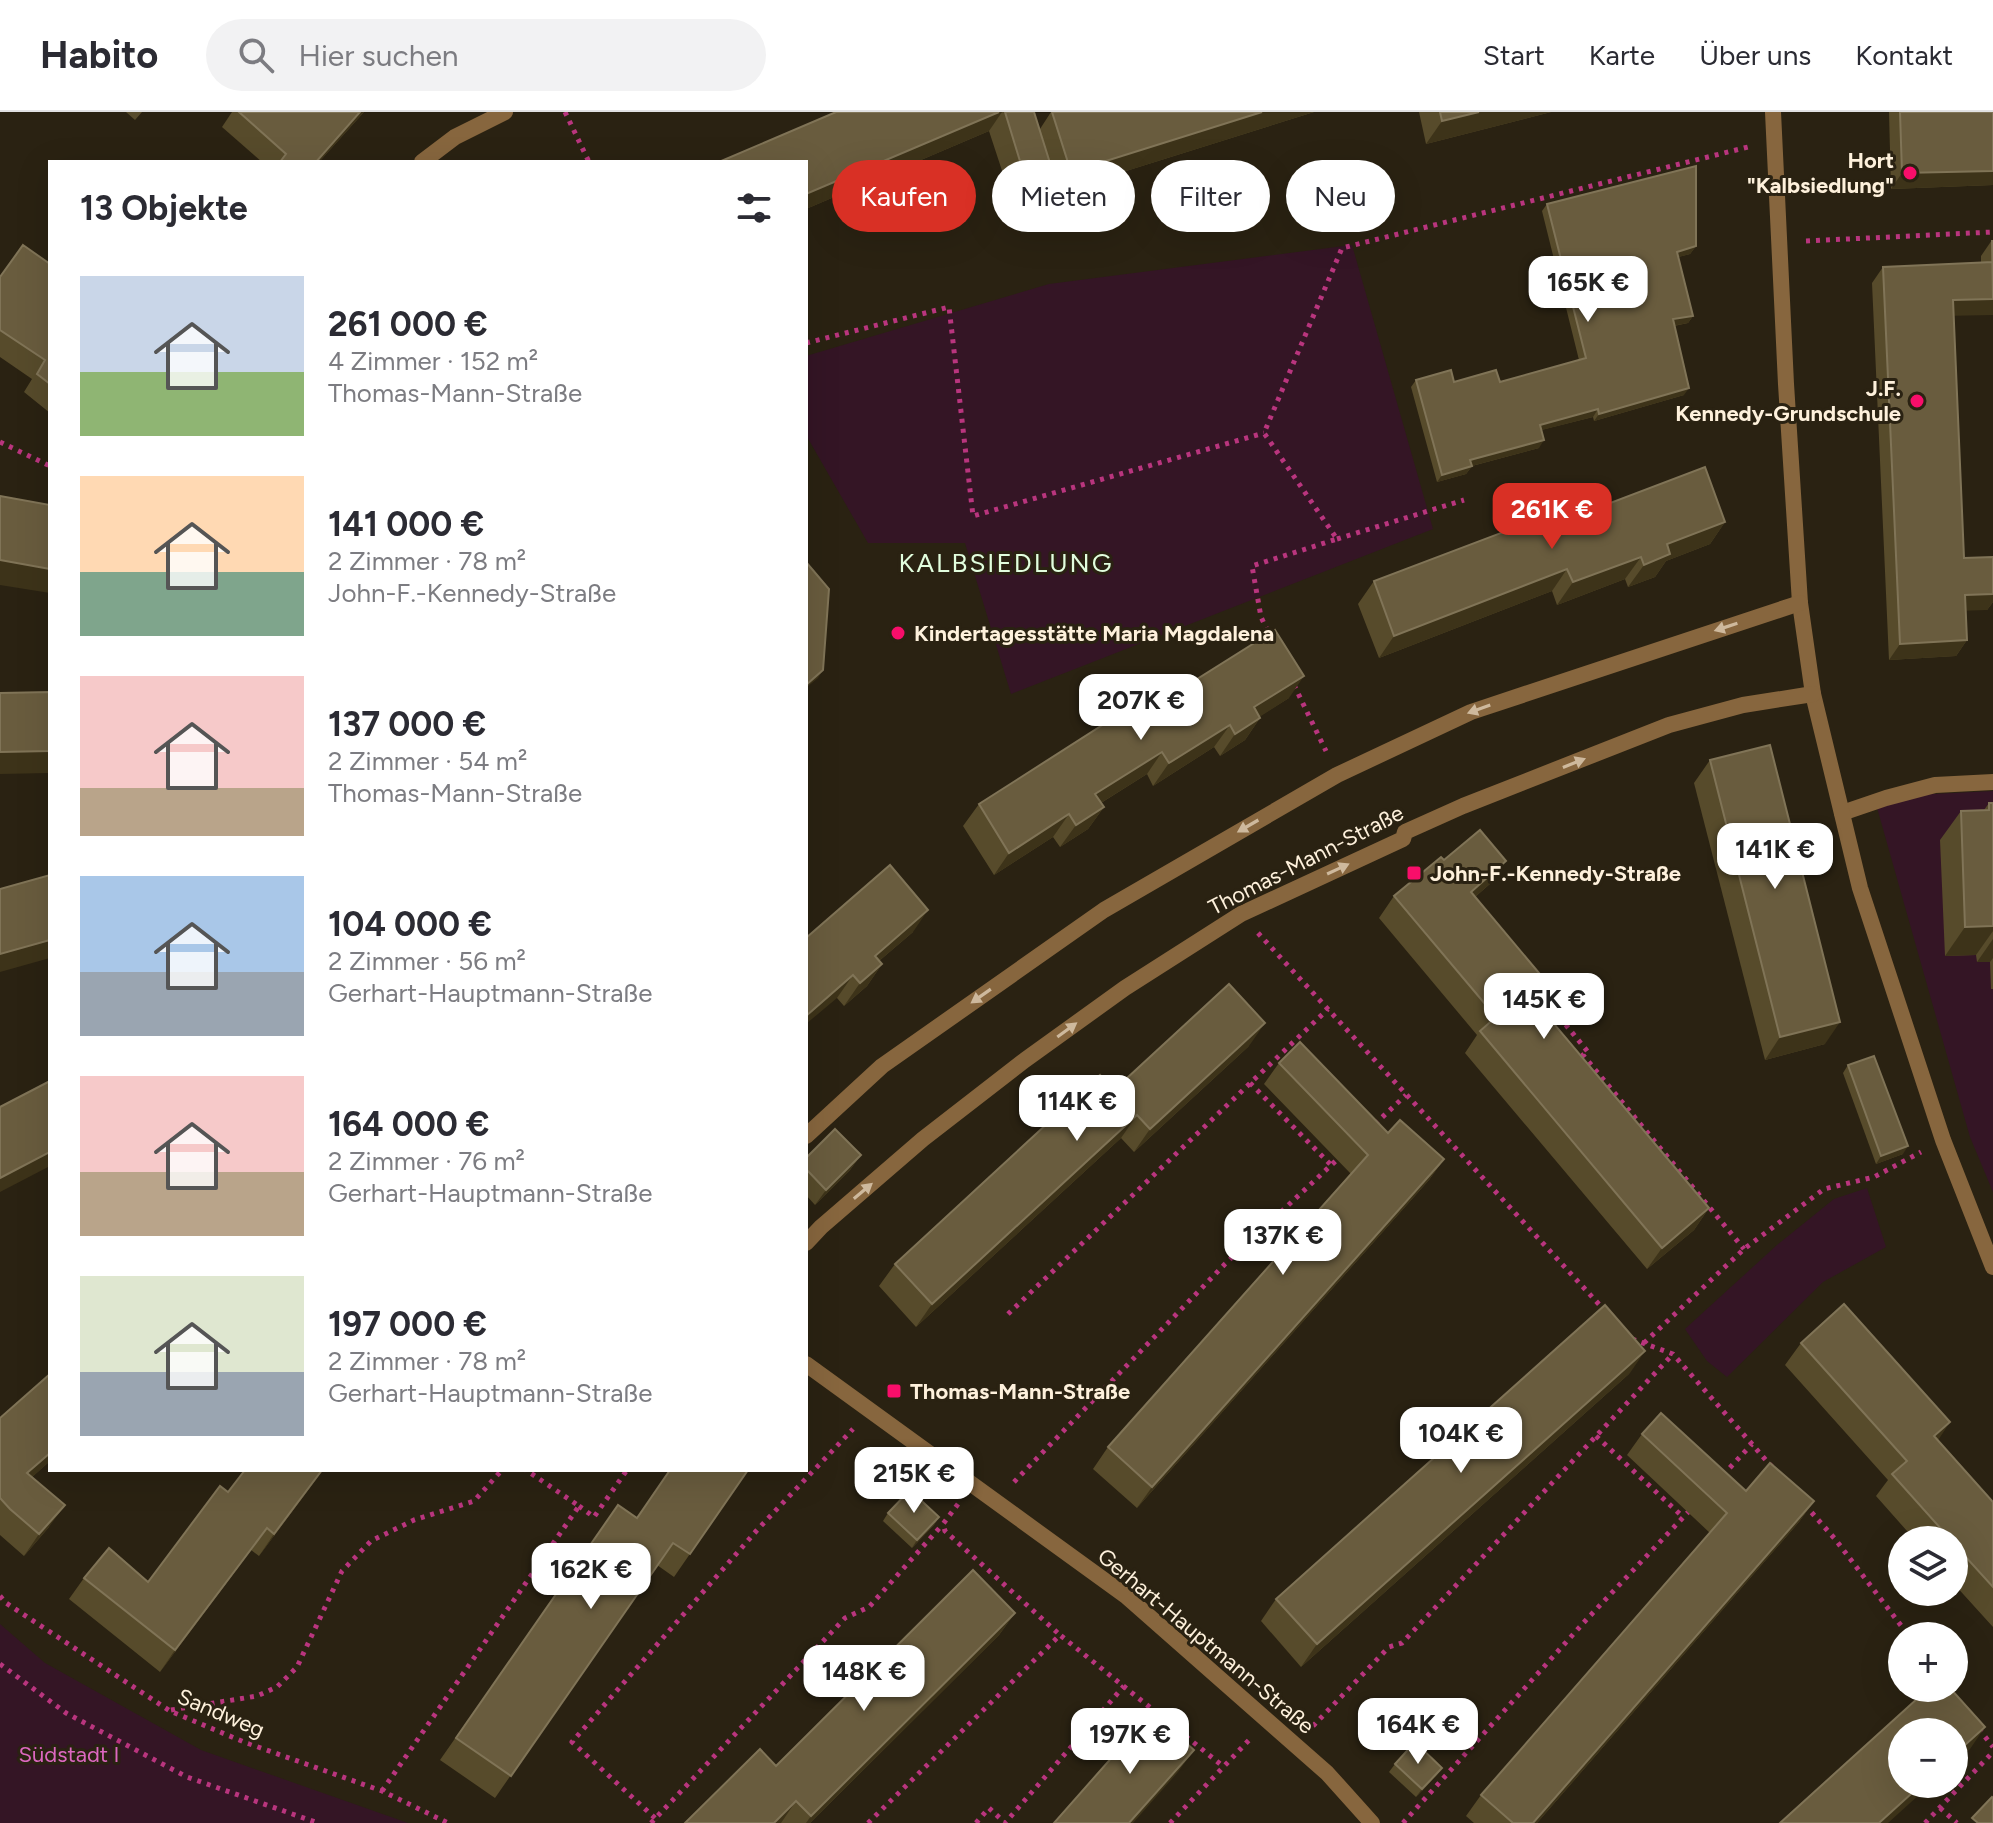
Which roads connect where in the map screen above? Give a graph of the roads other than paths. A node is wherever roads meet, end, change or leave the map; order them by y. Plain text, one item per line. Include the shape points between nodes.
1 (505, 112) edge
2 (1773, 112) edge
3 (425, 160) edge
4 (1800, 603) junction
5 (1813, 694) junction
6 (1993, 782) edge
7 (1842, 813) junction
8 (808, 1134) edge
9 (808, 1241) edge
10 (1993, 1267) edge
11 (808, 1365) edge
12 (1372, 1823) edge

1 - 3 street via 455,137
2 - 4 street
4 - 5 street
4 -> 8 street via 1471,712 1337,775 1104,910 882,1066
5 - 7 street
9 -> 5 street, Thomas-Mann-Straße via 923,1139 1025,1060 1241,914 1463,806 1669,725
6 - 7 street via 1935,785
7 - 10 street via 1860,888 1943,1140
11 - 12 street, Gerhart-Hauptmann-Straße via 1126,1596 1327,1773

